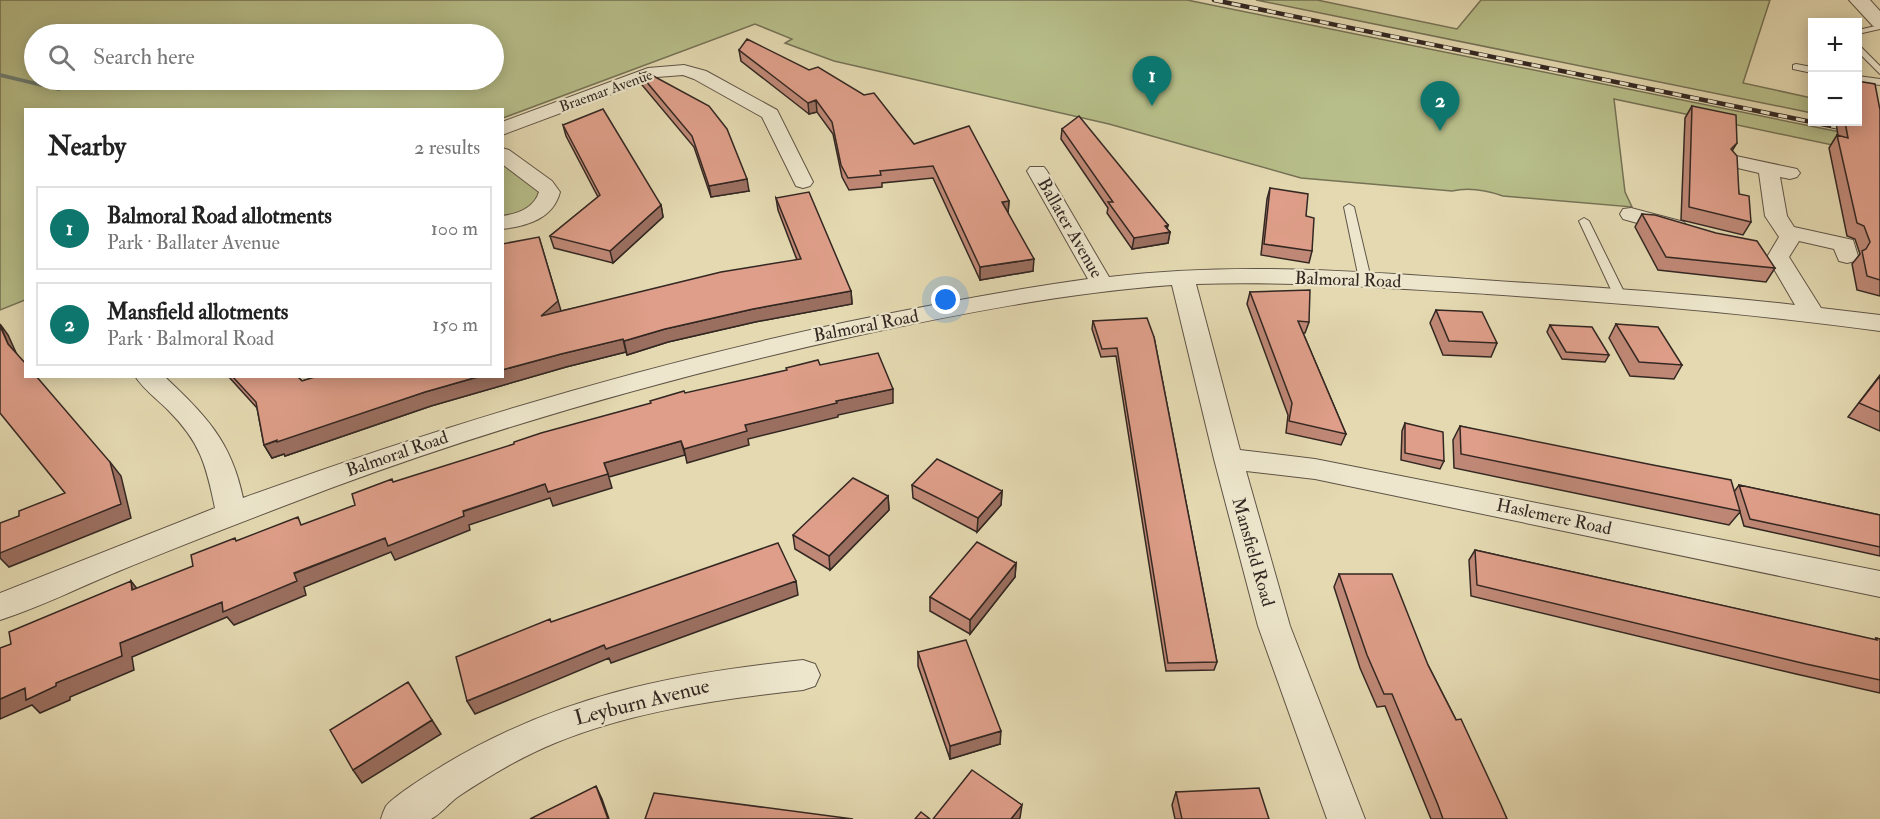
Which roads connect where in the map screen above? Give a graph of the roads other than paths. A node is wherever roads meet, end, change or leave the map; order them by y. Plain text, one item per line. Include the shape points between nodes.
1 (1859, 0) edge
2 (1880, 22) edge
3 (1880, 27) edge
4 (1862, 31) edge
5 (1862, 52) edge
6 (1796, 67) dead end
7 (1808, 69) edge
8 (1880, 71) edge
9 (1862, 80) edge
10 (1880, 82) edge
11 (504, 128) edge
12 (504, 155) edge
13 (1736, 162) edge
14 (1768, 168) junction
15 (1036, 171) dead end
16 (1790, 173) dead end
17 (803, 182) dead end
18 (1349, 207) dead end
19 (1631, 214) dead end
20 (1584, 221) dead end
21 (504, 222) edge
22 (1698, 234) edge
23 (1775, 244) junction
24 (1847, 256) dead end
25 (1186, 278) junction
26 (1365, 279) junction
27 (1102, 284) junction
28 (1620, 296) junction
29 (1813, 314) junction
30 (1880, 323) edge
31 (150, 378) edge
32 (1228, 459) junction
33 (231, 513) junction
34 (1880, 584) edge
35 (0, 607) edge
36 (803, 675) dead end
37 (400, 819) edge
38 (1346, 819) edge

1 - 2 street
3 - 4 lane
5 - 8 lane
6 - 7 lane
9 - 10 lane
11 - 17 street, Braemar Avenue via 654,72 684,70 770,114
12 - 21 street via 550,192 549,200 530,216
13 - 14 street
14 - 16 street
14 - 23 street via 1776,216
15 - 27 street, Ballater Avenue
18 - 26 lane
19 - 22 street
20 - 28 lane
23 - 24 street via 1845,245
23 - 29 street via 1780,265
25 - 26 street, Balmoral Road
25 - 27 street, Balmoral Road
25 - 32 street, Mansfield Road via 1184,286
26 - 28 street, Balmoral Road
27 - 33 street, Balmoral Road via 829,333 669,372 496,421
28 - 29 street, Balmoral Road
29 - 30 street, Balmoral Road
31 - 33 street via 207,436 222,470
32 - 34 street, Haslemere Road via 1315,469
32 - 38 street, Mansfield Road via 1274,626
33 - 35 street, Balmoral Road
36 - 37 street, Leyburn Avenue via 675,691 566,720 490,755

